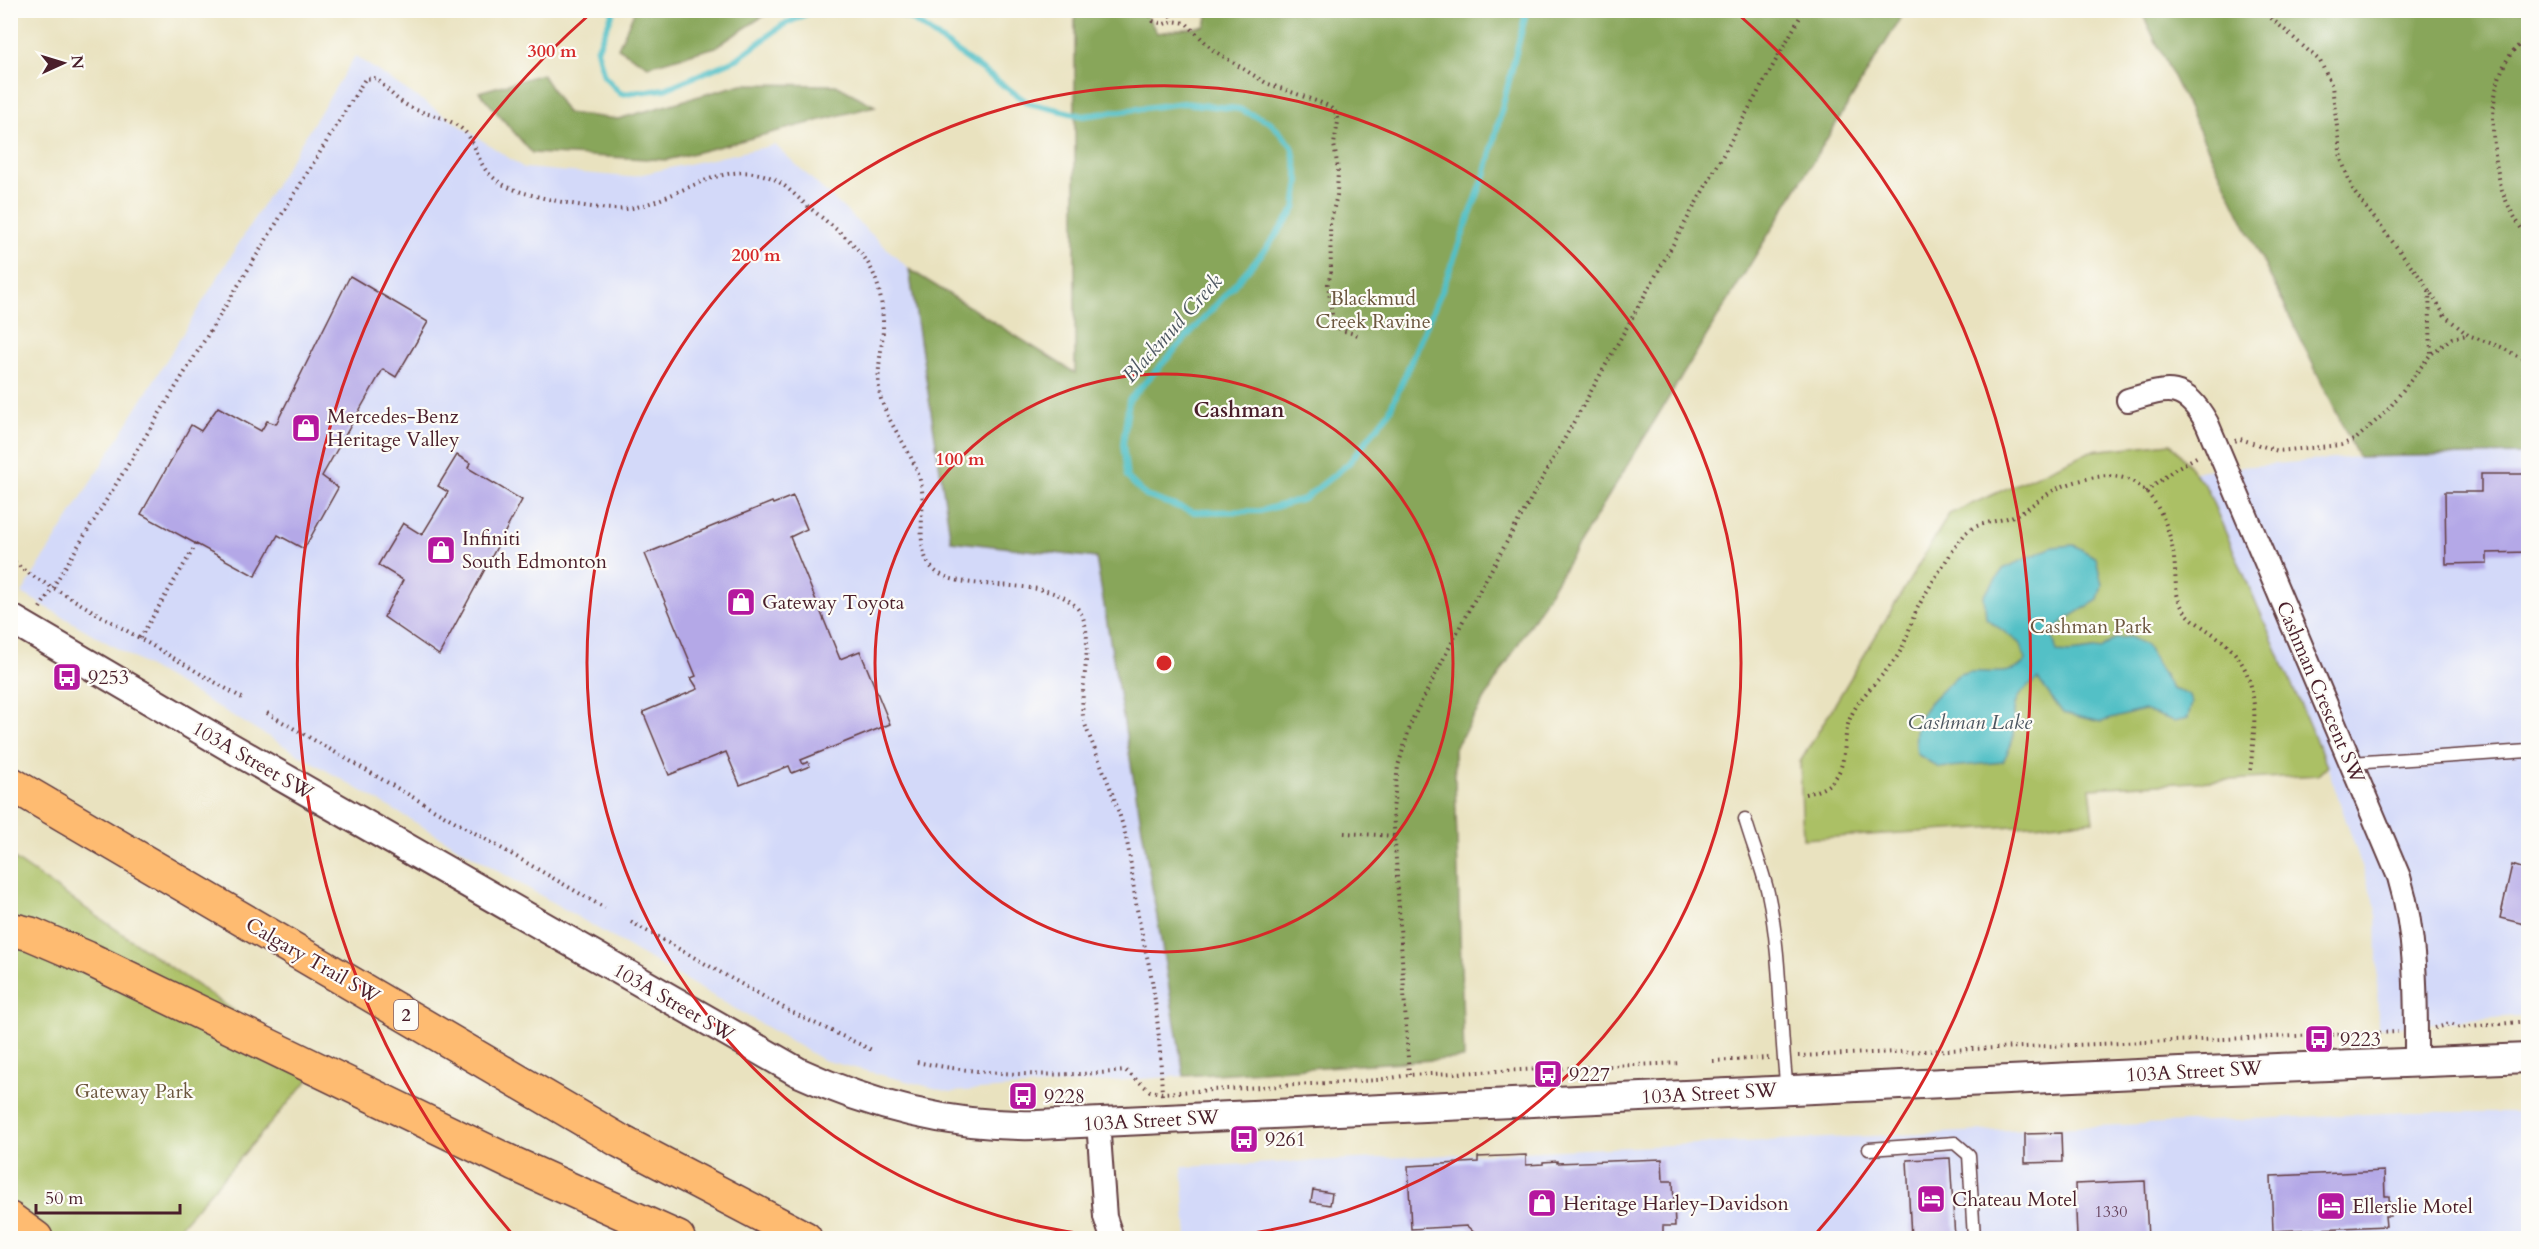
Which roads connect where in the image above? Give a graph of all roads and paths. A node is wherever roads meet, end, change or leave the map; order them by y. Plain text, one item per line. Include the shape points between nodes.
1 (1148, 10) edge
2 (1168, 10) edge
3 (1804, 10) edge
4 (2262, 10) edge
5 (1173, 21) junction
6 (2529, 39) edge
7 (2529, 239) edge
8 (2429, 290) junction
9 (1358, 335) dead end
10 (2468, 335) junction
11 (2430, 354) junction
12 (2529, 362) edge
13 (2128, 400) dead end
14 (2228, 443) dead end
15 (2199, 455) dead end
16 (2146, 492) junction
17 (197, 543) dead end
18 (10, 558) edge
19 (53, 586) junction
20 (40, 608) dead end
21 (10, 618) edge
22 (140, 638) junction
23 (242, 698) dead end
24 (267, 712) dead end
25 (2529, 751) edge
26 (2351, 763) junction
27 (2250, 774) dead end
28 (10, 783) edge
29 (1805, 794) dead end
30 (1745, 819) dead end
31 (1344, 833) dead end
32 (1395, 836) junction
33 (605, 908) dead end
34 (631, 922) dead end
35 (10, 929) edge
36 (2529, 1022) edge
37 (2447, 1026) dead end
38 (2383, 1034) dead end
39 (874, 1051) dead end
40 (1783, 1057) junction
41 (2529, 1058) edge
42 (1713, 1061) dead end
43 (917, 1062) dead end
44 (2416, 1062) junction
45 (1681, 1063) dead end
46 (1409, 1075) junction
47 (1787, 1090) junction
48 (1162, 1095) junction
49 (1098, 1122) junction
50 (1869, 1149) dead end
51 (10, 1219) edge
52 (36, 1239) edge
53 (678, 1239) edge
54 (805, 1239) edge
55 (1112, 1239) edge
56 (1974, 1239) edge

1 - 5 path via 1153,21
2 - 5 path
3 - 32 path via 1466,615 1412,720 1398,766 1393,810
4 - 8 path via 2320,61 2332,86 2341,159 2354,192
5 - 9 path via 1186,23 1213,50 1266,83 1329,106 1335,113 1337,195 1330,224 1332,272 1328,284 1333,322 1341,330
6 - 7 path via 2518,44 2502,70 2495,96 2493,137 2502,191
8 - 10 path via 2445,316
8 - 11 path
10 - 11 path via 2452,338
10 - 12 path
11 - 14 path via 2387,411 2356,439 2341,445 2278,451 2240,439
13 - 26 street, Cashman Crescent SW via 2175,390 2197,405
15 - 16 path
16 - 27 path via 2166,524 2180,604 2195,622 2230,648 2251,682 2255,711
16 - 29 path via 2126,479 2086,478 2055,489 2011,517 1967,532 1918,607 1893,664 1854,710 1846,729 1841,769 1825,788
17 - 22 path
18 - 19 path via 26,572
19 - 20 path
19 - 22 path
19 - 48 path via 365,79 376,78 406,106 443,117 461,129 486,169 512,189 594,208 625,209 727,173 753,172 777,181 861,250 874,272 884,324 881,399 922,486 926,559 937,575 1031,588 1060,596 1079,609 1088,634 1082,694 1084,720 1126,837 1153,990
21 - 49 street, 103A Street SW via 798,1072 860,1098 937,1118 1010,1126
22 - 23 path
24 - 33 path
25 - 26 lane
26 - 44 street, Cashman Crescent SW via 2406,900 2413,951
28 - 54 highway, Calgary Trail SW / 2 via 620,1141
30 - 40 lane via 1768,893 1779,971
31 - 32 path
32 - 46 path
34 - 39 path via 791,1012
35 - 53 highway via 87,958
36 - 37 path
38 - 40 path via 2379,1031
40 - 42 path
40 - 47 lane
41 - 44 street, 103A Street SW
43 - 48 path via 994,1074 1126,1071 1150,1091
44 - 47 street, 103A Street SW
45 - 46 path
46 - 48 path
47 - 49 street, 103A Street SW
49 - 55 street via 1105,1217
50 - 56 lane via 1954,1143 1969,1155
51 - 52 highway

